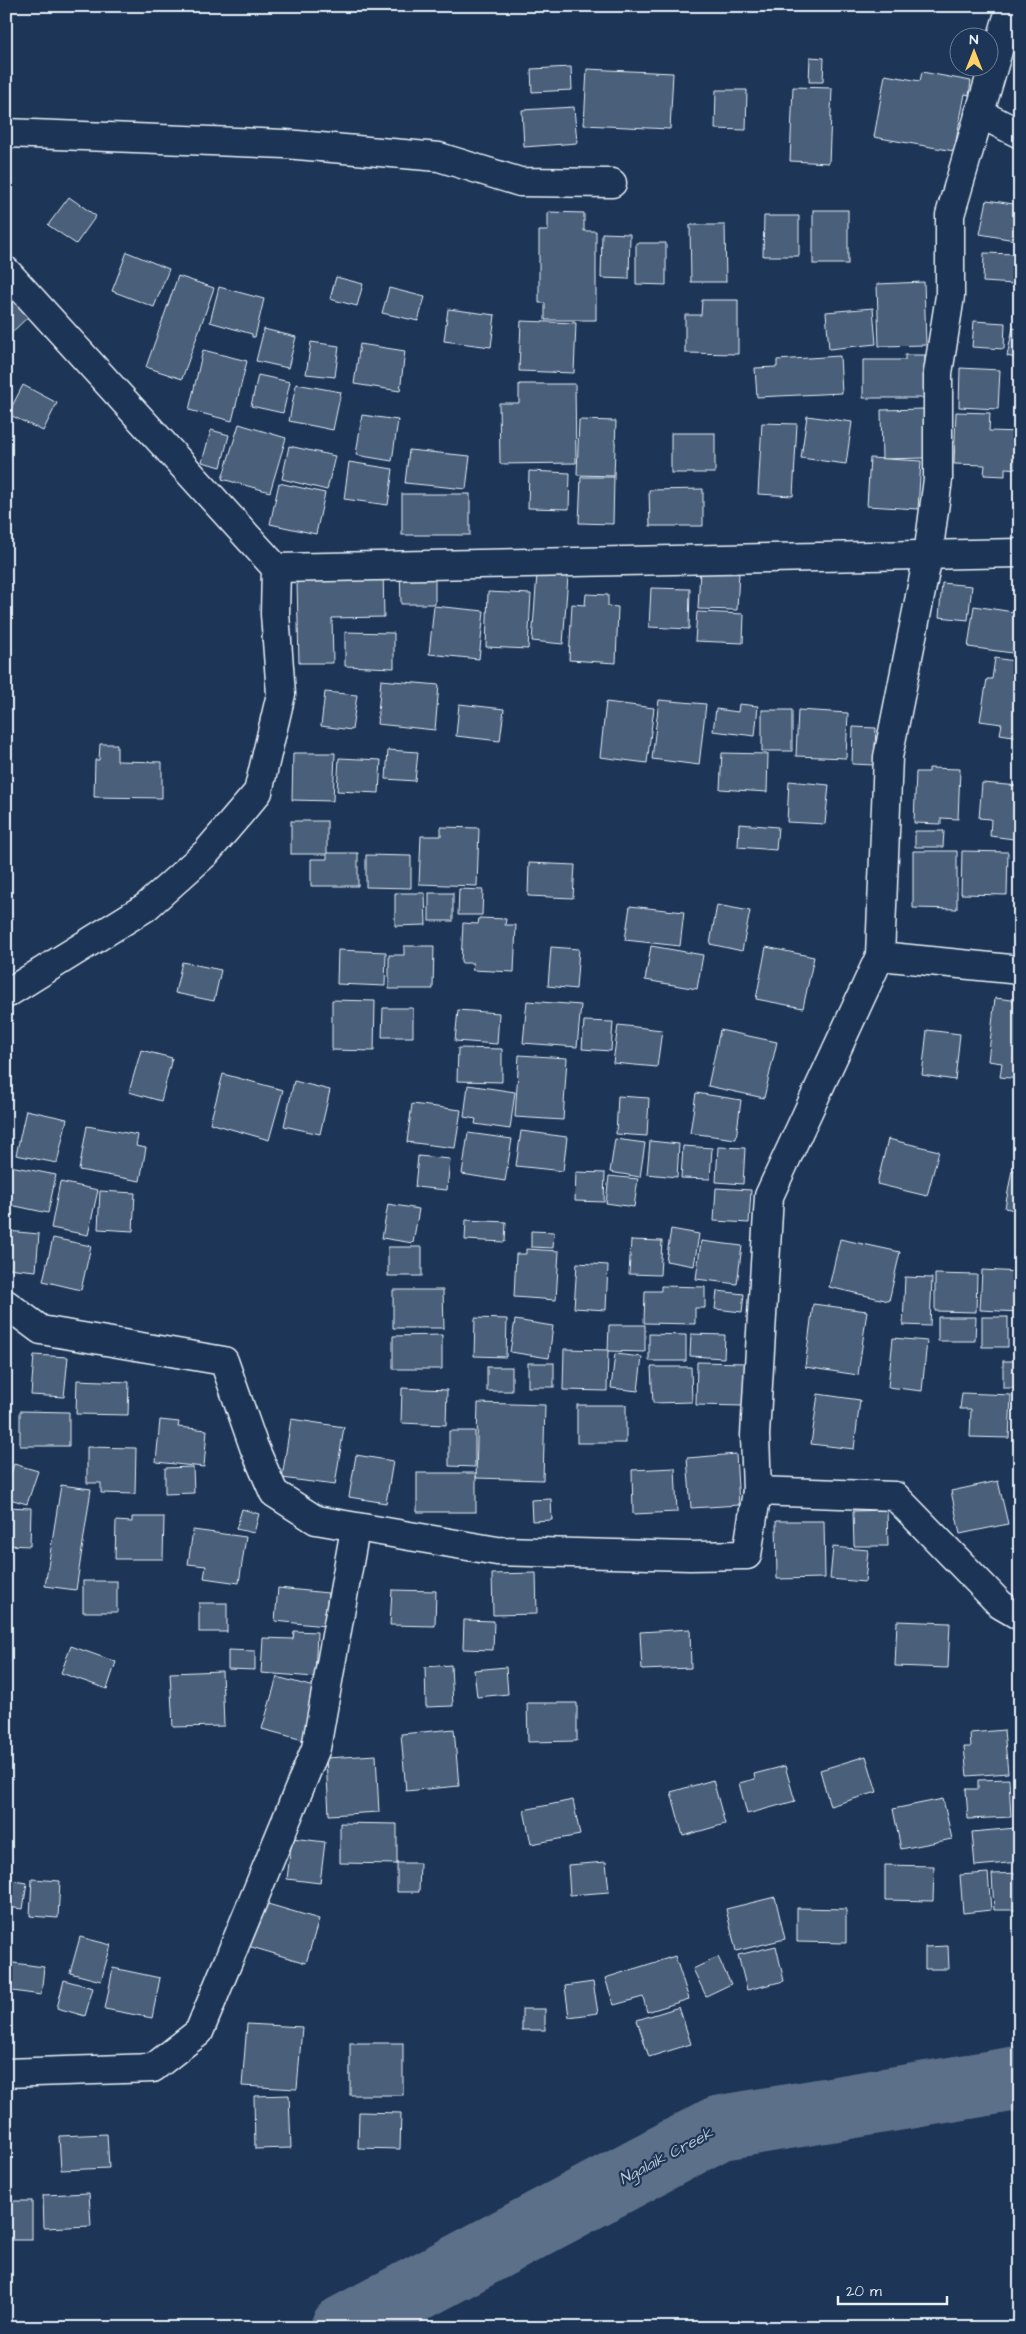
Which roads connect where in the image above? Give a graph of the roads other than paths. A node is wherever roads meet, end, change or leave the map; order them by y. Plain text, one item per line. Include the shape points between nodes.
1 (1011, 6) edge
2 (979, 113) junction
3 (6, 133) edge
4 (1020, 134) edge
5 (612, 183) dead end
6 (6, 271) edge
7 (1020, 553) edge
8 (928, 556) junction
9 (276, 568) junction
10 (880, 956) junction
11 (1020, 970) edge
12 (6, 994) edge
13 (6, 1304) edge
14 (757, 1491) junction
15 (355, 1529) junction
16 (1020, 1616) edge
17 (6, 2073) edge

1 - 2 street
2 - 4 street
2 - 8 street via 950,215 950,296 938,373 938,479
3 - 5 street via 295,145 439,156 520,182
6 - 9 street
7 - 8 street
8 - 9 street
8 - 10 street via 888,757
9 - 12 street via 275,614 281,694 258,792 206,852 146,907
10 - 11 street
10 - 14 street via 770,1196 755,1435
13 - 15 street via 41,1330 224,1361 274,1493 316,1520
14 - 15 street via 747,1555 497,1551
14 - 16 street via 895,1496 1001,1604
15 - 17 street via 316,1748 199,2032 153,2068

